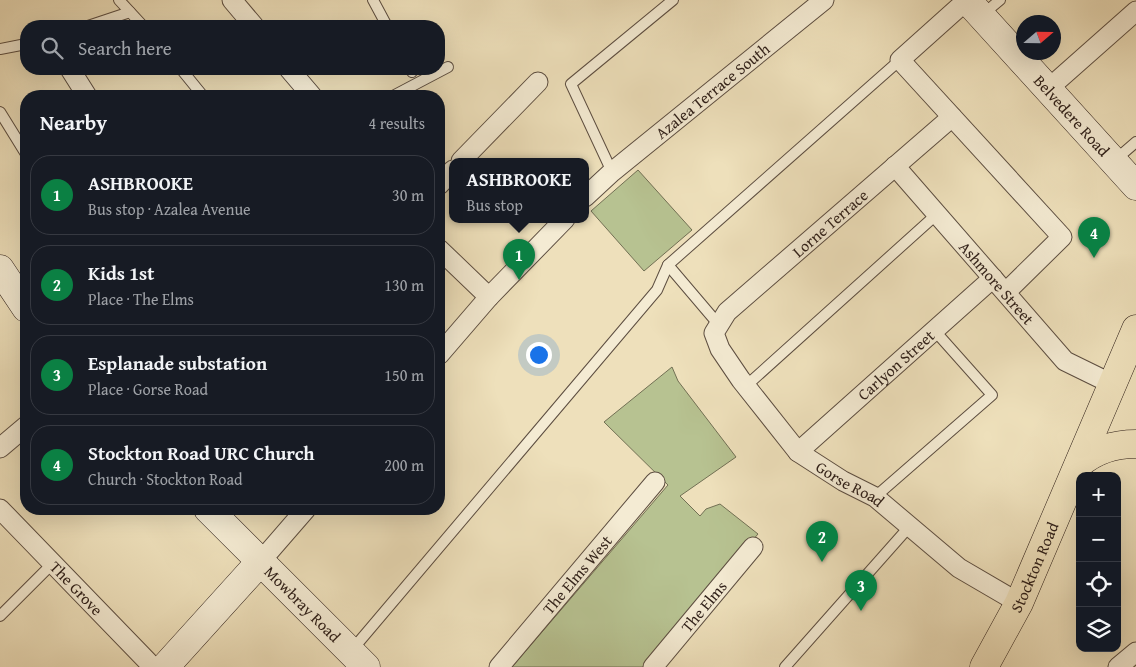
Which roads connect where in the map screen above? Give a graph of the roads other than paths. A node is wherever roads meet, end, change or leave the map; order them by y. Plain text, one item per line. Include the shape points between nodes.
1 (119, 0) edge
2 (232, 0) edge
3 (373, 0) edge
4 (674, 0) edge
5 (824, 0) edge
6 (979, 4) edge
7 (1136, 11) edge
8 (130, 12) junction
9 (106, 20) edge
10 (137, 20) edge
11 (249, 20) edge
12 (384, 20) edge
13 (20, 45) edge
14 (0, 49) edge
15 (900, 60) junction
16 (448, 67) dead end
17 (445, 69) edge
18 (74, 75) edge
19 (186, 75) edge
20 (293, 75) edge
21 (433, 75) edge
22 (538, 82) dead end
23 (1048, 89) junction
24 (83, 90) edge
25 (198, 90) edge
26 (302, 90) edge
27 (405, 90) edge
28 (0, 112) edge
29 (952, 117) junction
30 (1136, 142) edge
31 (20, 144) edge
32 (464, 158) edge
33 (1114, 162) junction
34 (895, 166) junction
35 (607, 176) junction
36 (1136, 186) edge
37 (589, 193) edge
38 (937, 214) junction
39 (561, 223) edge
40 (445, 254) edge
41 (668, 265) junction
42 (0, 269) edge
43 (999, 285) junction
44 (489, 297) junction
45 (20, 299) edge
46 (717, 329) junction
47 (1136, 329) edge
48 (935, 331) junction
49 (445, 348) edge
50 (1112, 384) junction
51 (746, 386) junction
52 (20, 430) edge
53 (2, 442) edge
54 (1136, 444) edge
55 (798, 452) junction
56 (1079, 464) junction
57 (655, 482) dead end
58 (875, 497) junction
59 (0, 509) edge
60 (214, 515) edge
61 (301, 515) edge
62 (909, 527) junction
63 (754, 547) dead end
64 (260, 562) junction
65 (52, 564) junction
66 (1019, 603) junction
67 (0, 616) edge
68 (1136, 652) edge
69 (358, 660) edge
70 (153, 667) edge
71 (165, 667) edge
72 (499, 667) edge
73 (653, 667) edge
74 (786, 667) edge
75 (984, 667) edge
76 (1118, 667) edge

1 - 8 lane
2 - 11 street
3 - 12 lane
4 - 35 lane via 571,84
5 - 35 street, Azalea Terrace South
6 - 15 street
6 - 23 street, Belvedere Road
7 - 23 street
8 - 9 lane
8 - 10 lane
13 - 14 lane
15 - 29 street
15 - 41 lane
16 - 17 lane
18 - 24 street
19 - 25 lane
20 - 26 street
21 - 27 lane
22 - 32 street
23 - 33 street, Belvedere Road
28 - 31 lane
29 - 34 street, Lorne Terrace
29 - 43 street, Carlyon Street via 1062,237
30 - 33 lane
33 - 36 street, Belvedere Road
34 - 38 street, Ashmore Street
34 - 46 street, Lorne Terrace via 727,312
35 - 37 street, Azalea Terrace South
38 - 43 street, Ashmore Street
38 - 51 lane
39 - 44 street
40 - 44 street
41 - 46 lane
41 - 69 lane via 657,290
42 - 45 street
43 - 48 street, Carlyon Street
43 - 50 street, Ashmore Street via 1065,361
44 - 49 street
46 - 51 street, Gorse Road via 720,349
47 - 50 highway, Stockton Road
48 - 55 street, Carlyon Street
48 - 58 lane via 992,395
50 - 56 highway, Stockton Road
51 - 55 street, Gorse Road
52 - 53 street
54 - 56 highway via 1100,450
55 - 58 street, Gorse Road
56 - 66 highway, Stockton Road
57 - 72 street, The Elms West
58 - 62 street, Gorse Road
59 - 65 street, The Grove
60 - 64 street, Mowbray Road
61 - 64 street
62 - 66 street, Gorse Road via 959,568
62 - 74 lane
63 - 73 street, The Elms
64 - 69 street, Mowbray Road
64 - 71 street
65 - 67 lane
65 - 70 street, The Grove
66 - 75 highway, Stockton Road
68 - 76 street

